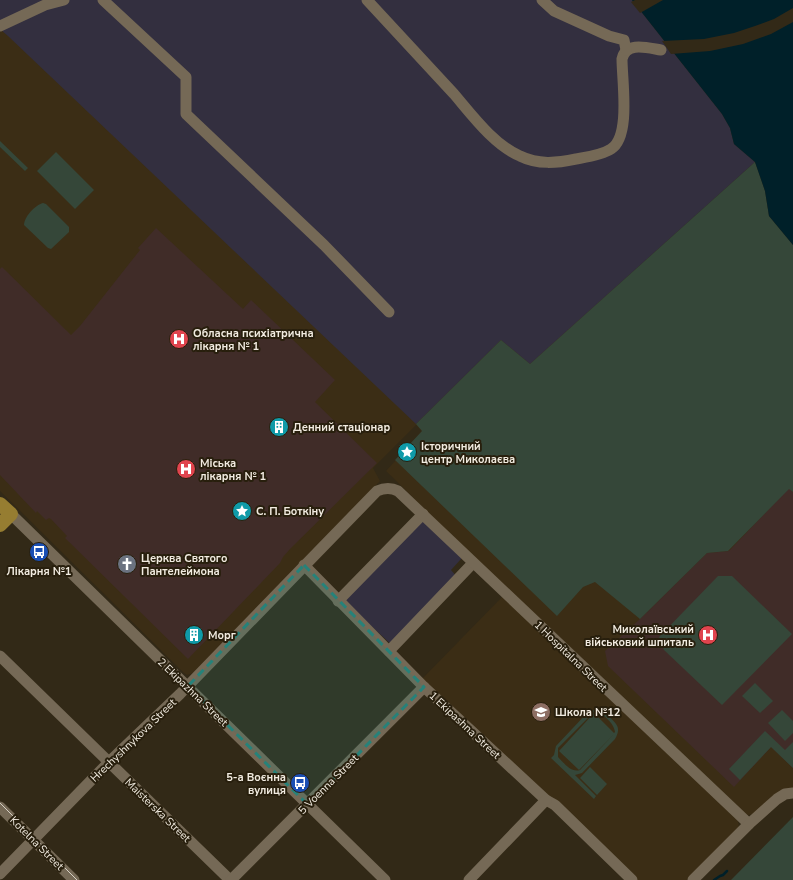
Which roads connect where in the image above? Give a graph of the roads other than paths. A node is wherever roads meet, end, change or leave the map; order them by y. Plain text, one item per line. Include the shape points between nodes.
1 (64, 0) edge
2 (103, 0) edge
3 (367, 0) edge
4 (542, 0) edge
5 (44, 2) edge
6 (0, 26) edge
7 (626, 50) junction
8 (661, 50) dead end
9 (389, 312) dead end
10 (385, 488) joint
11 (0, 504) edge
12 (11, 514) junction
13 (422, 514) junction
14 (0, 525) edge
15 (473, 563) junction
16 (304, 565) junction
17 (338, 601) junction
18 (390, 651) junction
19 (0, 656) edge
20 (188, 686) junction
21 (424, 687) junction
22 (109, 762) junction
23 (793, 793) edge
24 (546, 800) junction
25 (308, 805) junction
26 (0, 806) edge
27 (749, 824) junction
28 (33, 840) junction
29 (0, 874) edge
30 (74, 880) edge
31 (230, 880) edge
32 (385, 880) edge
33 (469, 880) edge
34 (632, 880) edge
35 (693, 880) edge

1 - 5 street
2 - 9 street via 186,77 186,114 324,245
3 - 7 street via 501,144 510,152 540,162 587,157 610,150 617,145 623,130 622,59
4 - 7 street via 554,11 609,36 624,40
5 - 6 street
7 - 8 street via 636,47
10 - 13 street, 1 Hospitalna Street via 394,488
10 - 16 street, Hrechyshnykova Street via 377,491
11 - 12 main road, 2 Ekipazhna Street
12 - 14 main road
12 - 20 street, 2 Ekipazhna Street
13 - 15 street, 1 Hospitalna Street
13 - 17 street
15 - 18 street
15 - 27 street, 1 Hospitalna Street
16 - 17 street, 1 Ekipashna Street
16 - 20 street, Hrechyshnykova Street
17 - 18 street, 1 Ekipashna Street
18 - 21 street, 1 Ekipashna Street
19 - 22 street, Maisterska Street
20 - 22 street, Hrechyshnykova Street
20 - 25 street, 2 Ekipazhna Street
21 - 24 street, 1 Ekipashna Street
21 - 25 street, 5 Voenna Street
22 - 28 street, Hrechyshnykova Street
22 - 31 street, Maisterska Street
23 - 27 street via 777,799
24 - 33 street
24 - 34 street, 1 Ekipashna Street via 555,805
25 - 31 street, 5 Voenna Street
25 - 32 street, 2 Ekipazhna Street
26 - 28 street, Kotelna Street
27 - 35 street
28 - 29 street, Hrechyshnykova Street
28 - 30 street, Kotelna Street

